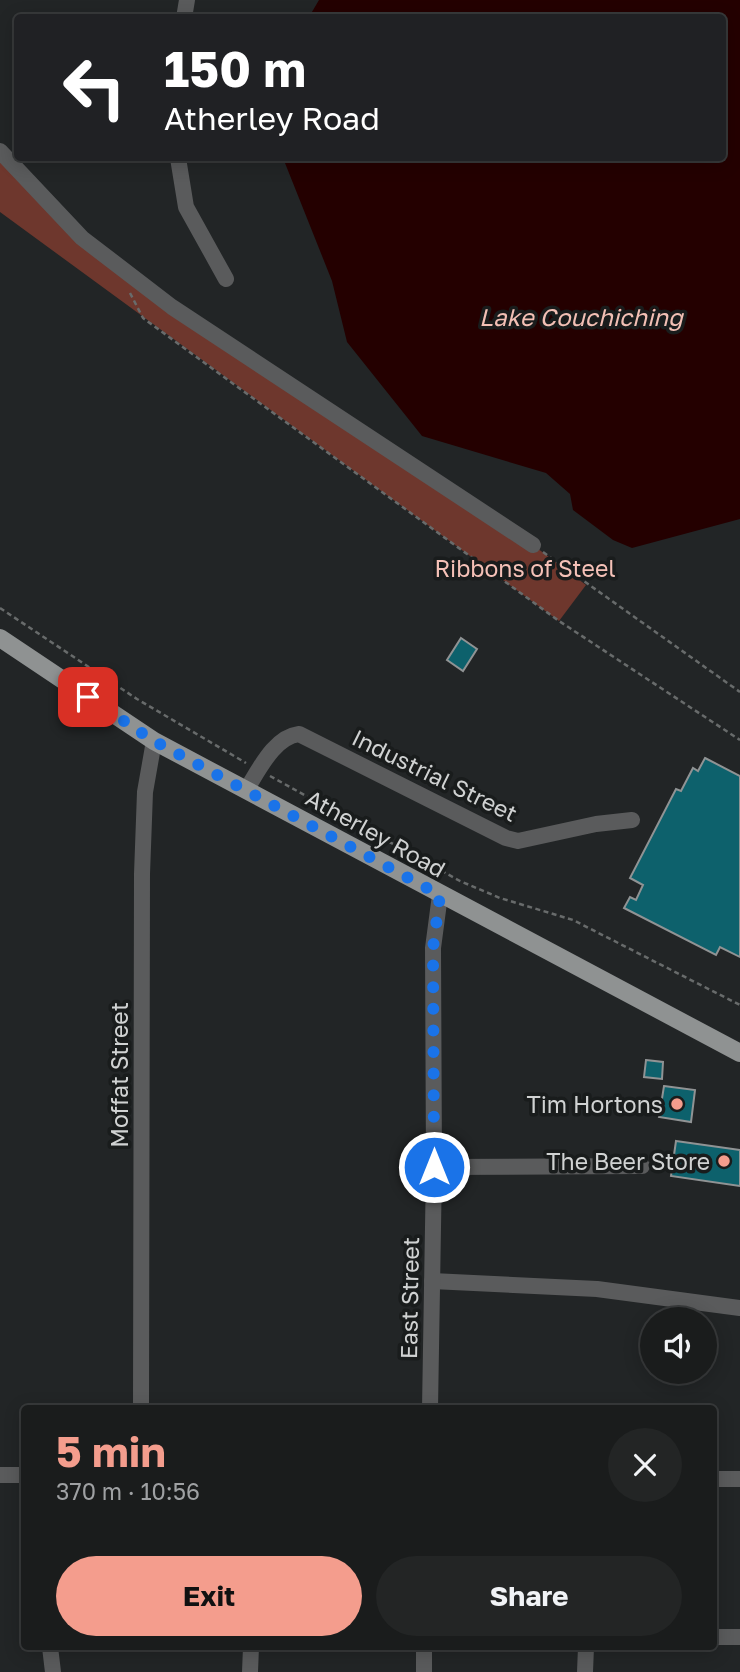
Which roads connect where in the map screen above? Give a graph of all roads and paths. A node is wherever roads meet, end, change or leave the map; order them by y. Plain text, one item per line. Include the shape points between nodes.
1 (0, 151) edge
2 (178, 161) edge
3 (226, 279) dead end
4 (143, 318) dead end
5 (533, 545) joint
6 (0, 608) edge
7 (0, 638) edge
8 (740, 692) edge
9 (740, 740) edge
10 (154, 741) junction
11 (259, 770) junction
12 (246, 790) junction
13 (632, 820) dead end
14 (440, 895) junction
15 (740, 1006) edge
16 (740, 1053) edge
17 (642, 1166) dead end
18 (434, 1167) junction
19 (432, 1281) junction
20 (740, 1308) edge
21 (141, 1405) edge
22 (430, 1405) edge
23 (0, 1475) edge
24 (21, 1475) edge
25 (717, 1479) edge
26 (740, 1479) edge
27 (717, 1637) edge
28 (740, 1637) edge
29 (50, 1650) edge
30 (251, 1650) edge
31 (424, 1650) edge
32 (586, 1650) edge
33 (53, 1672) edge
34 (250, 1672) edge
35 (424, 1672) edge
36 (585, 1672) edge

1 - 5 street via 82,238 172,307
2 - 3 street via 186,207
4 - 9 path via 559,621
5 - 8 path
6 - 11 path via 137,699
7 - 10 main road, Atherley Road
10 - 12 main road, Atherley Road
10 - 21 street, Moffat Street via 145,792 142,874
11 - 12 street, Industrial Street
11 - 13 street, Industrial Street via 289,735 299,734 506,838 518,841
11 - 15 path via 460,881 573,920
12 - 14 main road, Atherley Road
14 - 16 main road, Atherley Road
14 - 18 street, East Street via 433,948
17 - 18 street
18 - 19 street, East Street
19 - 20 street via 597,1289
19 - 22 street, East Street
23 - 24 street
25 - 26 street
27 - 28 street
29 - 33 street
30 - 34 street
31 - 35 street
32 - 36 street

